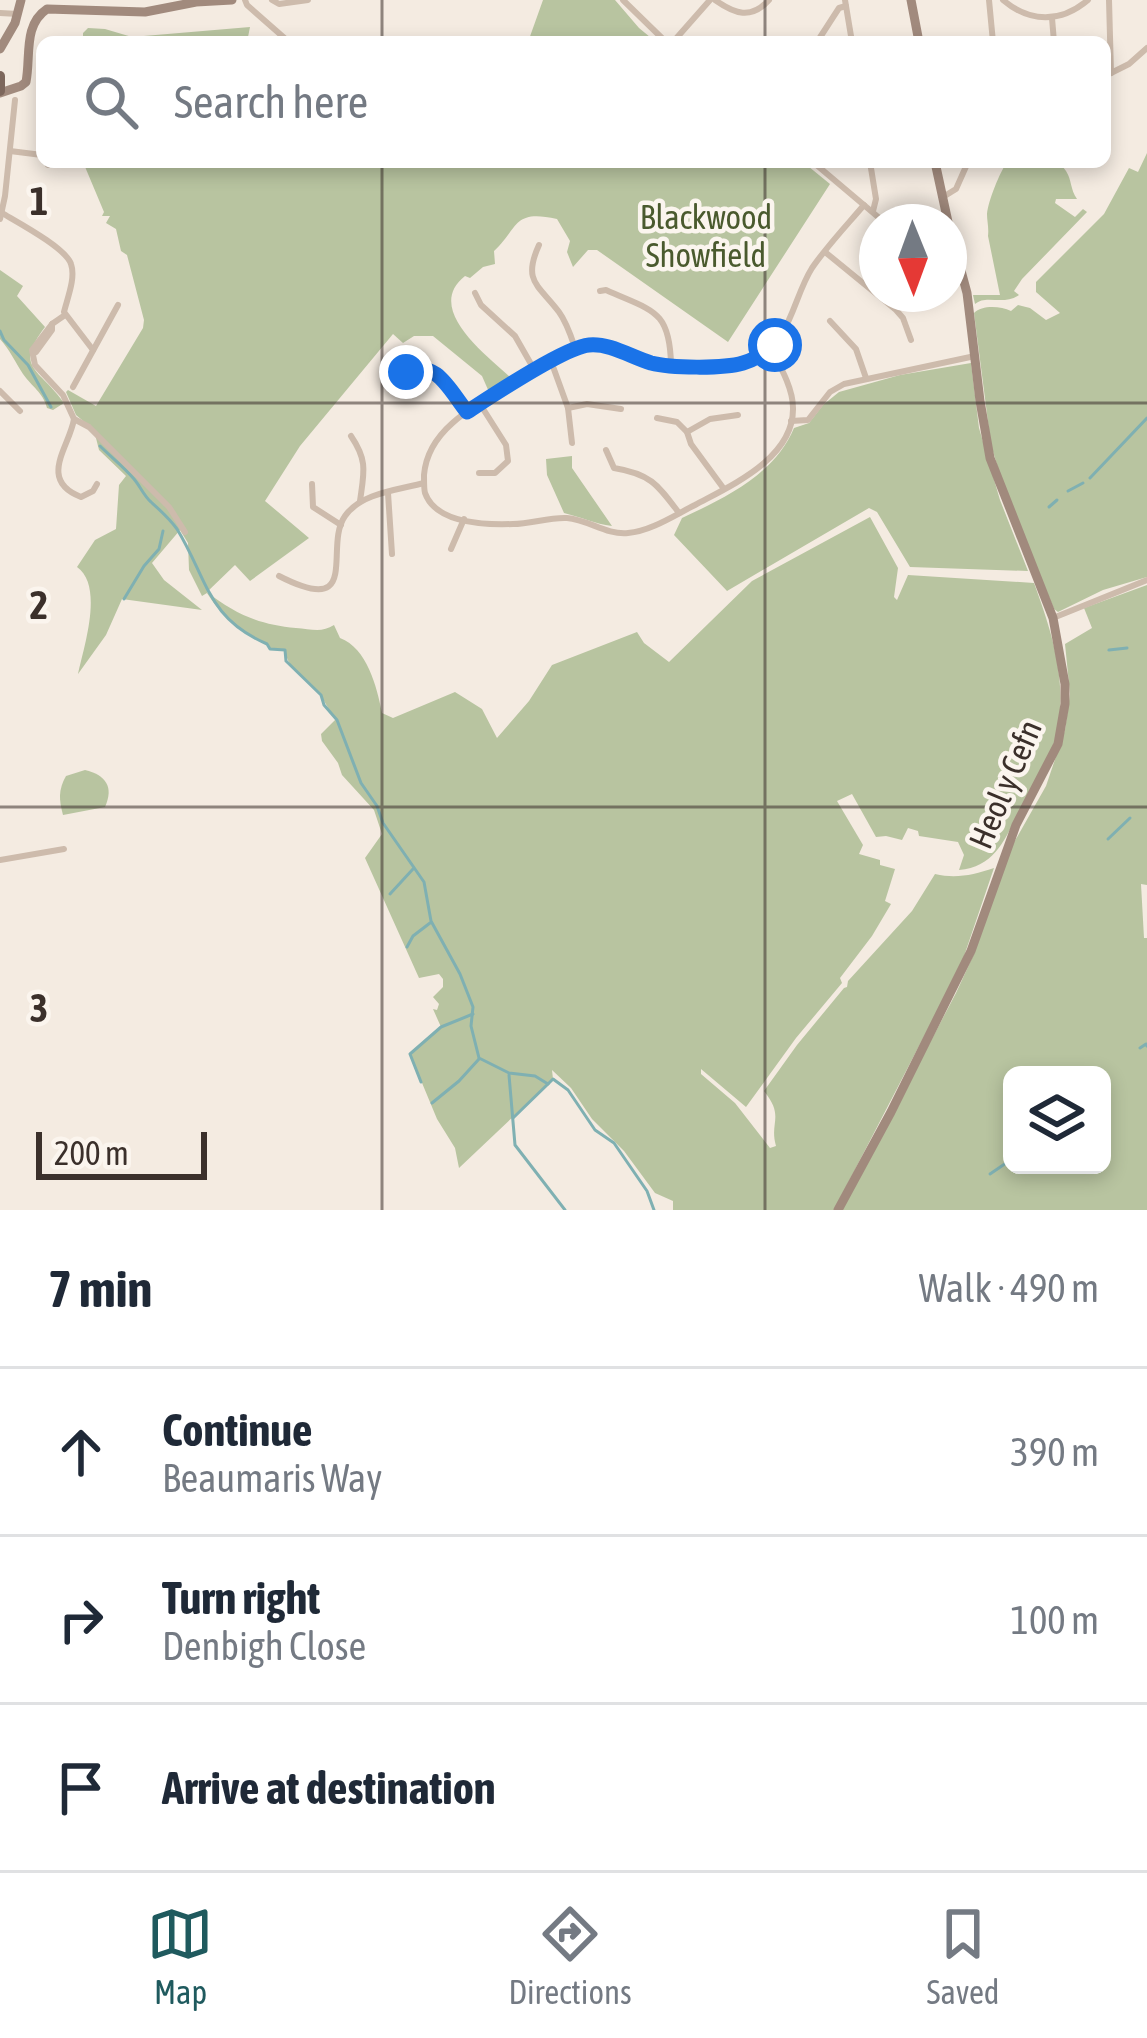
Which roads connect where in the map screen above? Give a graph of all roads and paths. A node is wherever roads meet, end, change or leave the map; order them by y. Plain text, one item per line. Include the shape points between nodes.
1 (21, 0) edge
2 (232, 0) edge
3 (244, 0) edge
4 (272, 0) edge
5 (308, 0) edge
6 (623, 0) edge
7 (712, 0) edge
8 (769, 0) edge
9 (910, 0) edge
10 (989, 0) edge
11 (1088, 0) edge
12 (1004, 1) edge
13 (1108, 1) edge
14 (846, 3) edge
15 (167, 4) edge
16 (80, 6) edge
17 (0, 13) edge
18 (18, 14) junction
19 (991, 18) junction
20 (1052, 18) junction
21 (282, 36) edge
22 (662, 36) edge
23 (675, 36) edge
24 (821, 36) edge
25 (851, 36) edge
26 (918, 36) edge
27 (992, 36) edge
28 (1054, 36) edge
29 (1108, 36) edge
30 (1147, 48) edge
31 (0, 50) edge
32 (1111, 73) edge
33 (0, 78) edge
34 (14, 88) junction
35 (0, 92) edge
36 (13, 103) dead end
37 (10, 152) junction
38 (36, 154) edge
39 (819, 168) edge
40 (871, 168) edge
41 (936, 168) edge
42 (965, 168) edge
43 (942, 197) junction
44 (862, 204) edge
45 (874, 204) edge
46 (944, 204) edge
47 (859, 210) edge
48 (1, 216) edge
49 (539, 245) dead end
50 (826, 252) junction
51 (604, 287) dead end
52 (475, 293) dead end
53 (967, 293) edge
54 (118, 304) dead end
55 (65, 315) junction
56 (830, 321) dead end
57 (52, 324) junction
58 (908, 338) dead end
59 (575, 348) junction
60 (771, 349) junction
61 (93, 350) junction
62 (36, 352) dead end
63 (976, 356) junction
64 (551, 361) junction
65 (671, 365) junction
66 (535, 371) junction
67 (866, 378) junction
68 (73, 387) dead end
69 (396, 388) dead end
70 (0, 391) edge
71 (480, 403) junction
72 (568, 408) junction
73 (622, 409) dead end
74 (20, 411) dead end
75 (467, 412) junction
76 (657, 418) dead end
77 (733, 418) dead end
78 (74, 419) junction
79 (791, 421) junction
80 (687, 432) junction
81 (350, 436) dead end
82 (572, 442) dead end
83 (606, 450) dead end
84 (505, 464) junction
85 (479, 473) dead end
86 (518, 473) dead end
87 (424, 483) junction
88 (98, 484) dead end
89 (312, 484) dead end
90 (724, 489) junction
91 (388, 493) junction
92 (361, 501) junction
93 (680, 513) junction
94 (464, 520) junction
95 (340, 525) junction
96 (185, 532) dead end
97 (451, 549) dead end
98 (392, 554) dead end
99 (279, 577) dead end
100 (1147, 580) edge
101 (1053, 618) junction
102 (64, 849) dead end
103 (0, 860) edge
104 (838, 1210) edge

1 - 18 street
2 - 15 street
3 - 21 street
4 - 5 street
6 - 22 street
7 - 8 street via 746,14
7 - 23 street
9 - 26 street
10 - 19 street
11 - 20 street
12 - 19 street
12 - 20 street
13 - 29 street
14 - 24 street
14 - 25 street
15 - 16 street via 145,12
16 - 34 street via 35,17 27,80
17 - 18 street
18 - 31 street
19 - 27 street
20 - 28 street
30 - 32 street
33 - 34 street
33 - 35 main road
34 - 35 street
36 - 37 street
37 - 38 street
37 - 48 street
39 - 44 street
40 - 45 street
41 - 43 street, Heol y Cefn
42 - 43 street
43 - 46 street, Heol y Cefn
47 - 50 street
48 - 55 street via 70,262
49 - 59 street via 531,253 532,280
50 - 58 street via 896,310
50 - 60 street
51 - 65 street via 660,318
52 - 66 street
53 - 63 street, Heol y Cefn
54 - 61 street
55 - 57 street
55 - 61 street
56 - 67 street via 856,349
57 - 62 street
57 - 78 street via 31,356
59 - 64 street
59 - 65 street via 600,345
60 - 65 street via 735,365
60 - 79 street via 791,395
61 - 68 street
63 - 67 street
63 - 101 street, Heol y Cefn via 990,458
64 - 66 street
64 - 72 street
66 - 71 street
67 - 79 street via 836,387 808,420
69 - 75 street via 412,368 426,367
70 - 74 street
71 - 75 street
71 - 84 street via 506,445
72 - 73 street
72 - 82 street
75 - 87 street via 428,453
76 - 80 street
77 - 80 street
78 - 88 street via 58,457 62,478 81,496
78 - 96 street via 170,507
79 - 90 street via 778,451
80 - 90 street
81 - 92 street via 362,453
83 - 93 street via 614,468 655,482
84 - 85 street
84 - 86 street
87 - 91 street
87 - 94 street via 442,514
89 - 95 street via 313,506
90 - 93 street
91 - 92 street
91 - 98 street
92 - 95 street
93 - 94 street via 631,533 564,518
94 - 97 street
95 - 99 street via 334,578 324,589
100 - 101 street
101 - 104 street, Heol y Cefn via 1065,684 1058,745 1016,825 946,1006
102 - 103 street

